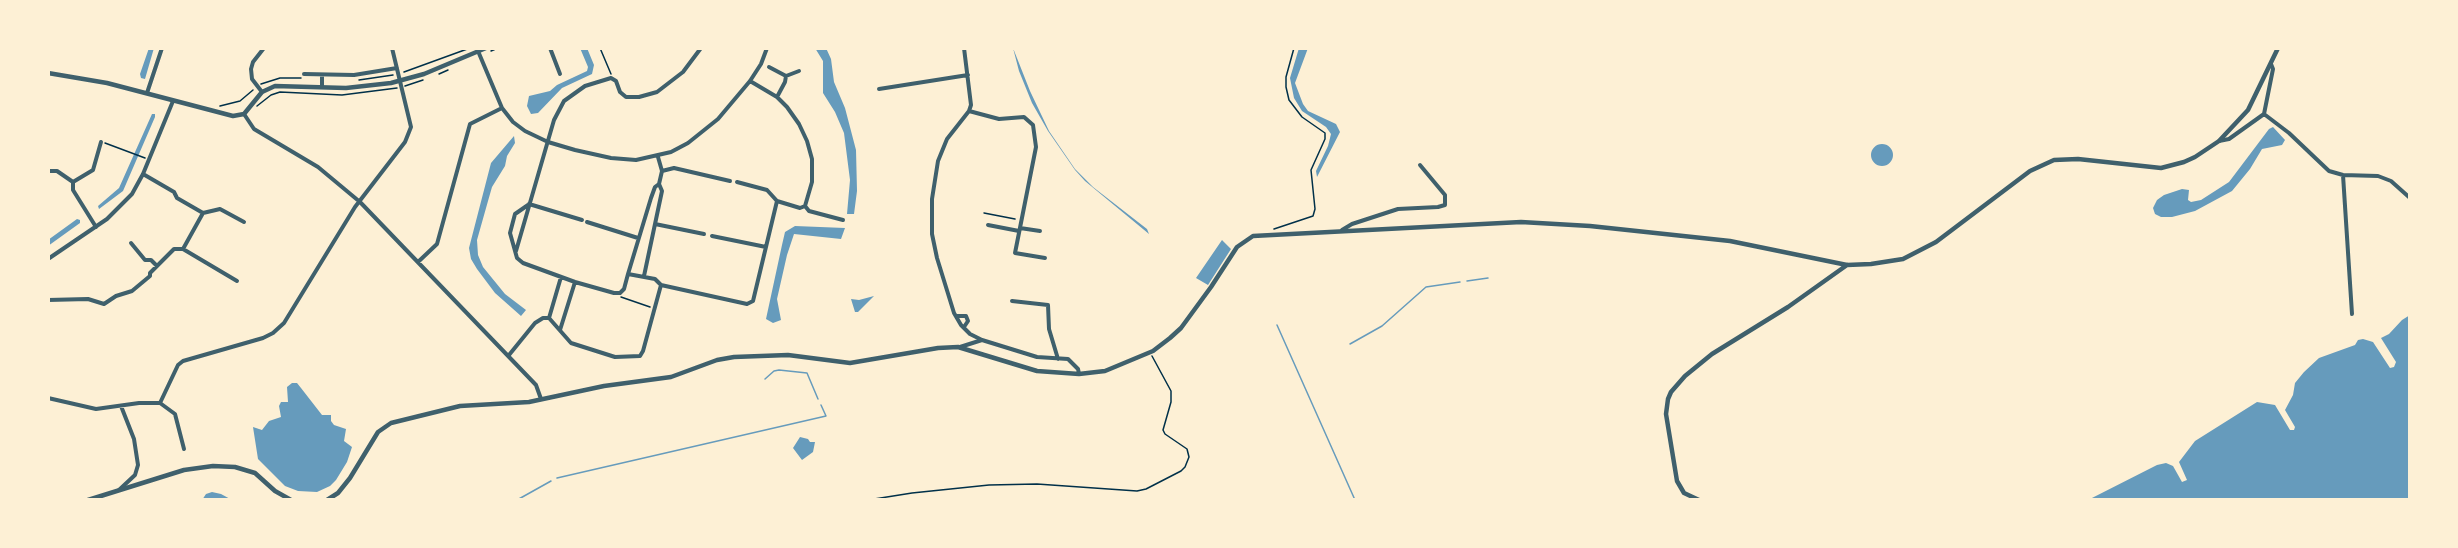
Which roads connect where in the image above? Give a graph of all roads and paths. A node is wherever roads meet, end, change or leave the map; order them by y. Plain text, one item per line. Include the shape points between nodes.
1 (162, 48) edge
2 (264, 48) edge
3 (392, 48) edge
4 (486, 48) edge
5 (550, 48) edge
6 (600, 48) edge
7 (701, 48) edge
8 (767, 48) edge
9 (964, 48) edge
10 (1294, 48) edge
11 (2278, 48) edge
12 (478, 51) junction
13 (2271, 64) junction
14 (768, 67) dead end
15 (397, 68) junction
16 (799, 71) dead end
17 (48, 73) edge
18 (304, 74) dead end
19 (560, 74) dead end
20 (322, 75) junction
21 (968, 75) junction
22 (786, 76) junction
23 (611, 78) junction
24 (401, 81) junction
25 (750, 81) junction
26 (322, 87) junction
27 (879, 89) dead end
28 (262, 92) junction
29 (147, 93) junction
30 (777, 98) junction
31 (173, 101) junction
32 (502, 108) junction
33 (969, 111) junction
34 (244, 114) junction
35 (2264, 114) junction
36 (2219, 141) junction
37 (101, 142) joint
38 (548, 142) junction
39 (141, 157) dead end
40 (658, 157) junction
41 (1420, 165) dead end
42 (48, 171) edge
43 (662, 171) junction
44 (143, 174) junction
45 (2343, 175) junction
46 (730, 181) dead end
47 (73, 182) junction
48 (737, 182) dead end
49 (659, 184) junction
50 (2410, 198) edge
51 (777, 201) junction
52 (360, 202) junction
53 (529, 204) junction
54 (805, 206) junction
55 (203, 213) junction
56 (984, 213) dead end
57 (843, 220) dead end
58 (1021, 220) junction
59 (244, 222) dead end
60 (656, 224) junction
61 (988, 225) dead end
62 (96, 227) junction
63 (1019, 229) junction
64 (1040, 231) dead end
65 (1341, 231) junction
66 (704, 234) dead end
67 (1265, 235) junction
68 (712, 236) dead end
69 (638, 238) junction
70 (131, 243) dead end
71 (765, 247) junction
72 (183, 249) junction
73 (516, 251) junction
74 (1045, 258) dead end
75 (48, 260) edge
76 (418, 262) junction
77 (1847, 265) junction
78 (157, 266) junction
79 (628, 274) junction
80 (644, 276) junction
81 (561, 277) junction
82 (237, 281) dead end
83 (575, 282) junction
84 (661, 285) junction
85 (620, 292) junction
86 (48, 300) edge
87 (1012, 301) dead end
88 (654, 308) junction
89 (2352, 314) dead end
90 (956, 316) junction
91 (549, 318) junction
92 (964, 327) junction
93 (560, 330) junction
94 (982, 340) junction
95 (958, 347) junction
96 (1149, 352) junction
97 (508, 355) junction
98 (1058, 359) junction
99 (1079, 374) junction
100 (48, 398) edge
101 (541, 399) junction
102 (160, 403) junction
103 (121, 406) junction
104 (184, 449) dead end
105 (119, 490) junction
106 (88, 500) edge
107 (291, 500) edge
108 (327, 500) edge
109 (868, 500) edge
110 (1699, 500) edge

1 - 29 street
2 - 28 street via 251,69 252,79
3 - 15 street
4 - 12 street
5 - 19 street
6 - 23 path
7 - 23 street via 675,79 652,94 626,97
8 - 25 street
9 - 21 street
10 - 67 path via 1286,76 1289,100 1326,139 1311,170 1315,209 1312,216 1266,231
11 - 13 street
12 - 24 street
12 - 32 street
13 - 35 street
13 - 36 street via 2248,110
14 - 22 street
15 - 20 street
15 - 24 street
16 - 22 street
17 - 29 street
18 - 20 street
20 - 26 street
21 - 27 street
21 - 33 street
22 - 30 street
23 - 38 street via 585,86 564,101
24 - 26 street
24 - 52 street via 411,128 405,142
25 - 30 street
25 - 40 street via 718,118 688,143
26 - 28 street via 279,86
28 - 34 street
29 - 31 street
30 - 54 street via 799,124 812,159 812,182
31 - 34 street via 229,116
31 - 44 street
32 - 38 street via 525,131
32 - 76 street via 470,124 437,244
33 - 58 street via 999,119 1024,117 1033,125 1036,147
33 - 90 street via 942,150 932,199 936,255
34 - 52 street via 254,129 318,167
35 - 36 street via 2229,139
35 - 45 street via 2323,167
36 - 77 street via 2170,167 2054,160 2030,171 1919,253 1889,262
37 - 39 path
37 - 47 street via 93,170
38 - 40 street via 624,160
38 - 53 street
40 - 43 street
41 - 65 street via 1445,195 1445,205 1394,210
42 - 47 street via 57,171
43 - 46 street via 674,168
43 - 49 street
44 - 55 street
44 - 62 street via 120,208
45 - 50 street via 2378,176 2391,181
45 - 89 street
47 - 62 street via 73,190
48 - 51 street via 768,190
49 - 60 street via 662,191
49 - 69 street via 654,187
51 - 54 street
51 - 71 street
52 - 76 street
52 - 102 street via 278,329 263,338 183,361
53 - 69 street
53 - 73 street
53 - 73 street via 518,211 512,222 510,233
54 - 57 street via 809,211
55 - 59 street via 220,209
55 - 72 street
56 - 58 path
58 - 63 street
60 - 66 street
60 - 80 street
61 - 63 street
62 - 75 street
63 - 64 street
63 - 74 street via 1015,253
65 - 67 street
65 - 77 street via 1521,222 1558,224 1730,241
67 - 96 street via 1253,236 1237,247 1180,328
68 - 71 street
69 - 79 street
70 - 78 street via 145,260
71 - 84 street via 753,301 747,304
72 - 78 street via 174,249
72 - 82 street
73 - 81 street via 523,263
76 - 97 street
77 - 110 street via 1712,354 1671,392 1666,407 1667,425 1677,481 1684,493
78 - 86 street via 132,291 104,304 88,299
79 - 80 street
79 - 85 street
80 - 84 street
81 - 83 street
81 - 91 street
83 - 85 street
83 - 93 street
84 - 88 street
85 - 88 path via 622,299
87 - 98 street via 1048,305 1049,329
88 - 93 street via 639,356 615,357 571,343
90 - 92 street
90 - 92 street via 966,316
91 - 93 street
91 - 97 street via 535,323
92 - 94 street
94 - 95 street
94 - 98 street
95 - 99 street via 1037,371
95 - 101 street via 850,363 788,355 734,357 671,377
96 - 99 street via 1118,367
96 - 109 path via 1171,391 1163,430 1187,449 1189,457 1181,471 1137,491 989,485
97 - 101 street via 536,385
98 - 99 street via 1073,362
100 - 103 street via 96,409
101 - 108 street via 454,407 386,425 342,488
102 - 103 street
102 - 104 street via 175,414
103 - 105 street via 134,439 138,465 135,475
105 - 106 street
105 - 107 street via 184,470 223,466 255,473

